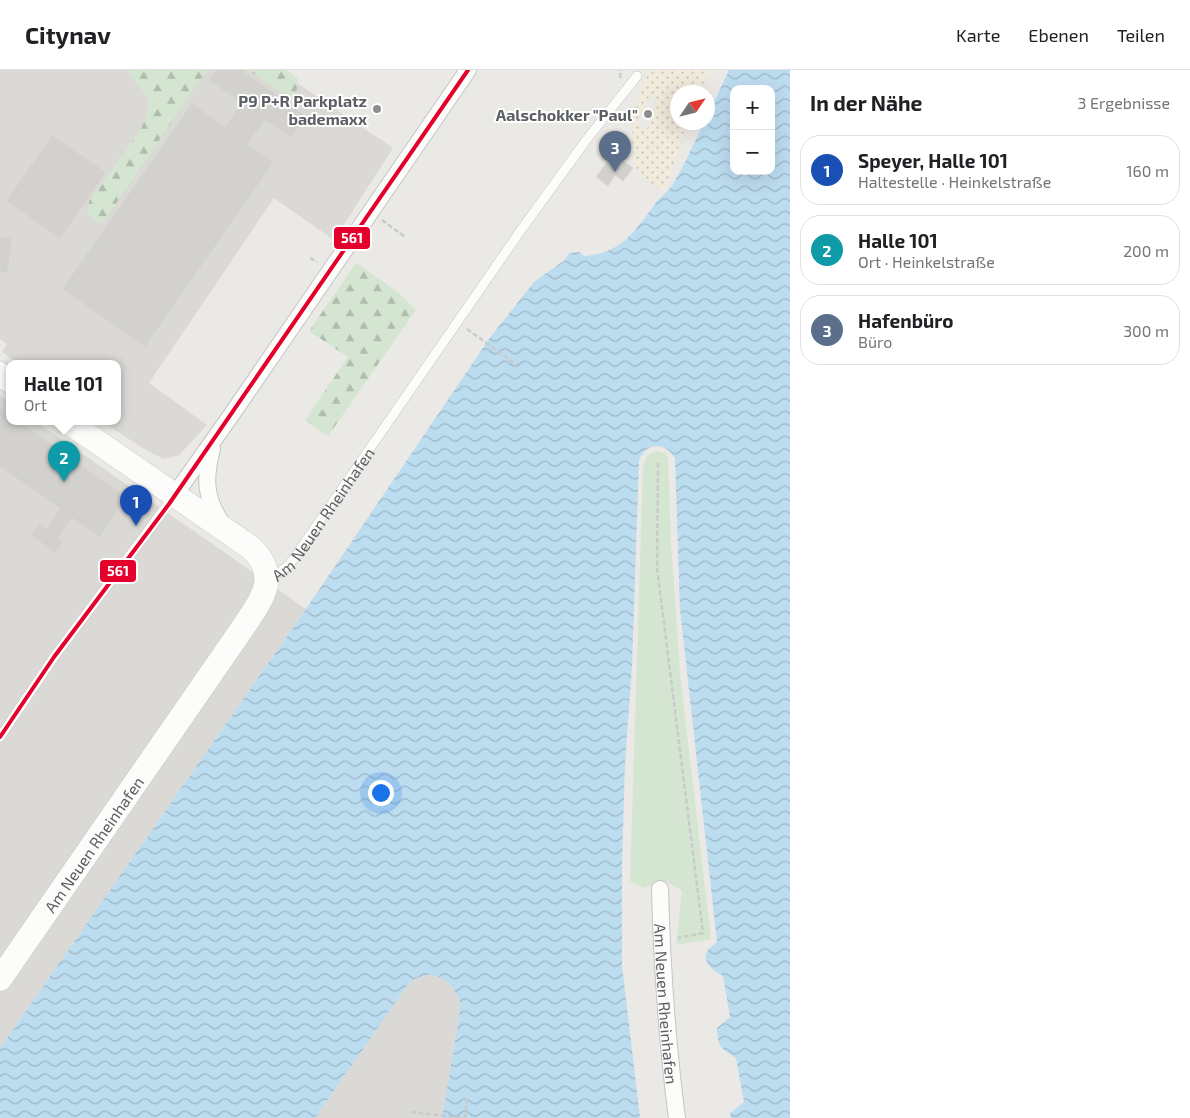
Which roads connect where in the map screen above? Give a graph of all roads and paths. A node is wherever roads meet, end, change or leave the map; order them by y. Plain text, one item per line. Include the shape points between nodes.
1 (468, 70) edge
2 (637, 76) dead end
3 (370, 212) junction
4 (405, 237) dead end
5 (467, 330) dead end
6 (517, 364) dead end
7 (73, 425) edge
8 (214, 440) junction
9 (658, 463) dead end
10 (174, 496) junction
11 (228, 532) junction
12 (267, 581) junction
13 (0, 737) edge
14 (660, 890) dead end
15 (661, 942) junction
16 (0, 980) edge
17 (467, 1098) dead end
18 (410, 1112) dead end
19 (465, 1118) edge
20 (677, 1118) edge

1 - 3 street
2 - 12 lane, Am Neuen Rheinhafen via 521,230 290,564
3 - 4 path
3 - 8 street
5 - 6 path
7 - 10 street
8 - 10 street
8 - 11 street via 207,468 207,485 213,508
9 - 15 path via 657,568 703,933
10 - 11 street
10 - 13 lane via 54,657
11 - 12 street via 257,553 264,564
12 - 16 street, Am Neuen Rheinhafen via 262,597 242,629
14 - 15 street, Am Neuen Rheinhafen
15 - 20 street, Am Neuen Rheinhafen
17 - 19 path
18 - 19 path

